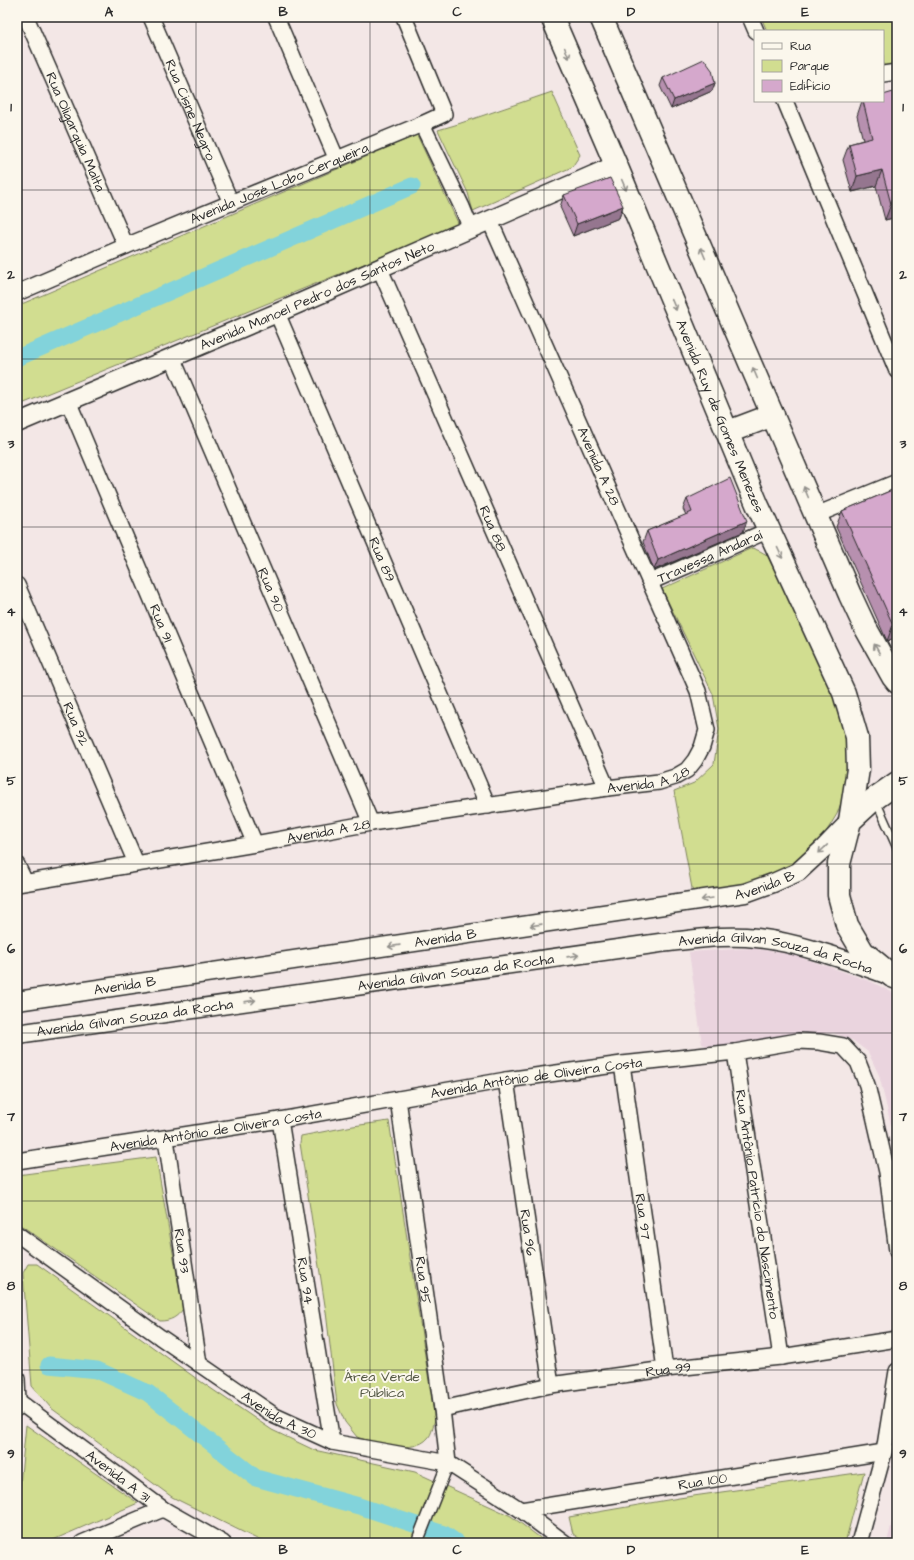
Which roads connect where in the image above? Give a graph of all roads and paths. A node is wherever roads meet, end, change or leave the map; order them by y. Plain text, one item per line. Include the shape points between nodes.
1 (26, 17) edge
2 (151, 17) edge
3 (276, 17) edge
4 (404, 17) edge
5 (552, 17) edge
6 (601, 17) edge
7 (750, 17) edge
8 (756, 30) edge
9 (897, 72) edge
10 (884, 74) edge
11 (785, 102) edge
12 (422, 124) junction
13 (337, 160) junction
14 (616, 165) junction
15 (231, 203) junction
16 (490, 221) junction
17 (471, 229) junction
18 (126, 246) junction
19 (380, 268) junction
20 (18, 290) edge
21 (277, 314) junction
22 (172, 357) junction
23 (897, 371) edge
24 (68, 401) junction
25 (773, 415) junction
26 (17, 423) edge
27 (728, 432) junction
28 (897, 482) edge
29 (816, 515) junction
30 (769, 530) junction
31 (650, 582) junction
32 (17, 585) edge
33 (897, 682) edge
34 (897, 783) edge
35 (606, 788) junction
36 (874, 799) junction
37 (488, 806) junction
38 (850, 821) junction
39 (371, 823) junction
40 (255, 844) junction
41 (897, 848) edge
42 (136, 863) junction
43 (17, 865) edge
44 (21, 883) edge
45 (895, 979) edge
46 (17, 1001) edge
47 (17, 1034) edge
48 (735, 1052) junction
49 (622, 1064) junction
50 (506, 1080) junction
51 (398, 1099) junction
52 (280, 1120) junction
53 (166, 1138) junction
54 (17, 1162) edge
55 (17, 1234) edge
56 (897, 1251) edge
57 (897, 1339) edge
58 (781, 1357) junction
59 (199, 1364) junction
60 (665, 1369) junction
61 (897, 1371) edge
62 (17, 1379) edge
63 (551, 1385) junction
64 (18, 1404) edge
65 (442, 1409) junction
66 (332, 1442) junction
67 (884, 1452) junction
68 (448, 1463) junction
69 (163, 1509) junction
70 (521, 1510) junction
71 (419, 1540) edge
72 (82, 1543) edge
73 (223, 1543) edge
74 (565, 1543) edge
75 (860, 1543) edge

1 - 18 street, Rua Oligarquia Malta
2 - 15 street, Rua Cisne Negro
3 - 13 street
4 - 12 street, Avenida José Lobo Cerqueira via 444,114
5 -> 14 main road, Avenida Ruy de Gomes Menezes
25 -> 6 main road
7 - 8 street
9 - 10 street
11 - 23 street
12 - 13 street, Avenida José Lobo Cerqueira
12 - 17 street
13 - 15 street, Avenida José Lobo Cerqueira
14 - 16 street, Avenida Manoel Pedro dos Santos Neto
14 -> 27 main road, Avenida Ruy de Gomes Menezes
15 - 18 street, Avenida José Lobo Cerqueira
16 - 17 street, Avenida Manoel Pedro dos Santos Neto
16 - 31 street, Avenida A 28
17 - 19 street, Avenida Manoel Pedro dos Santos Neto
18 - 20 street, Avenida José Lobo Cerqueira
19 - 21 street, Avenida Manoel Pedro dos Santos Neto
19 - 35 street, Rua 88
21 - 22 street, Avenida Manoel Pedro dos Santos Neto
21 - 37 street, Rua 89
22 - 24 street, Avenida Manoel Pedro dos Santos Neto
22 - 39 street, Rua 90
24 - 26 street, Avenida Manoel Pedro dos Santos Neto
24 - 40 street, Rua 91
25 - 27 main road
29 -> 25 main road
27 - 30 main road, Avenida Ruy de Gomes Menezes
28 - 29 street
33 -> 29 main road via 864,625
30 - 31 street, Travessa Andaraí
30 -> 38 main road, Avenida Ruy de Gomes Menezes via 844,693 857,737 858,769
31 - 35 street, Avenida A 28 via 698,691 706,730 702,747 695,760 687,770 676,777 659,782
32 - 42 street, Rua 92
34 - 36 main road
35 - 37 street, Avenida A 28
36 - 38 main road
36 - 41 lane
37 - 39 street, Avenida A 28
38 - 45 main road, Avenida Ruy de Gomes Menezes via 839,864 839,895 847,925 863,952
38 -> 46 street, Avenida B via 798,872 745,893
39 - 40 street, Avenida A 28
40 - 42 street, Avenida A 28
42 - 44 street, Avenida A 28
43 - 44 street
47 -> 45 street, Avenida Gilvan Souza da Rocha via 715,937 758,938 789,944 843,959
48 - 49 street, Avenida Antônio de Oliveira Costa
48 - 56 street, Avenida Antônio de Oliveira Costa via 798,1041 819,1042 843,1046 858,1062 867,1085 887,1172
48 - 58 street, Rua Antônio Patrício do Nascimento
49 - 50 street, Avenida Antônio de Oliveira Costa
49 - 60 street, Rua 97
50 - 51 street, Avenida Antônio de Oliveira Costa
50 - 63 street, Rua 96
51 - 52 street, Avenida Antônio de Oliveira Costa
51 - 65 street, Rua 95
52 - 53 street, Avenida Antônio de Oliveira Costa
52 - 66 street, Rua 94
53 - 54 street, Avenida Antônio de Oliveira Costa
53 - 59 street, Rua 93
55 - 59 street, Avenida A 30
57 - 58 street, Rua 99
58 - 60 street, Rua 99
59 - 66 street, Avenida A 30 via 275,1416
60 - 63 street, Rua 99
61 - 67 street
62 - 64 street
63 - 65 street, Rua 99
64 - 69 street, Avenida A 31
65 - 68 street, Rua 95
66 - 68 street, Avenida A 30
67 - 70 street, Rua 100
67 - 75 street
68 - 70 street, Avenida A 30
68 - 71 street
69 - 72 street
69 - 73 street, Avenida A 31
70 - 74 street, Avenida A 30

